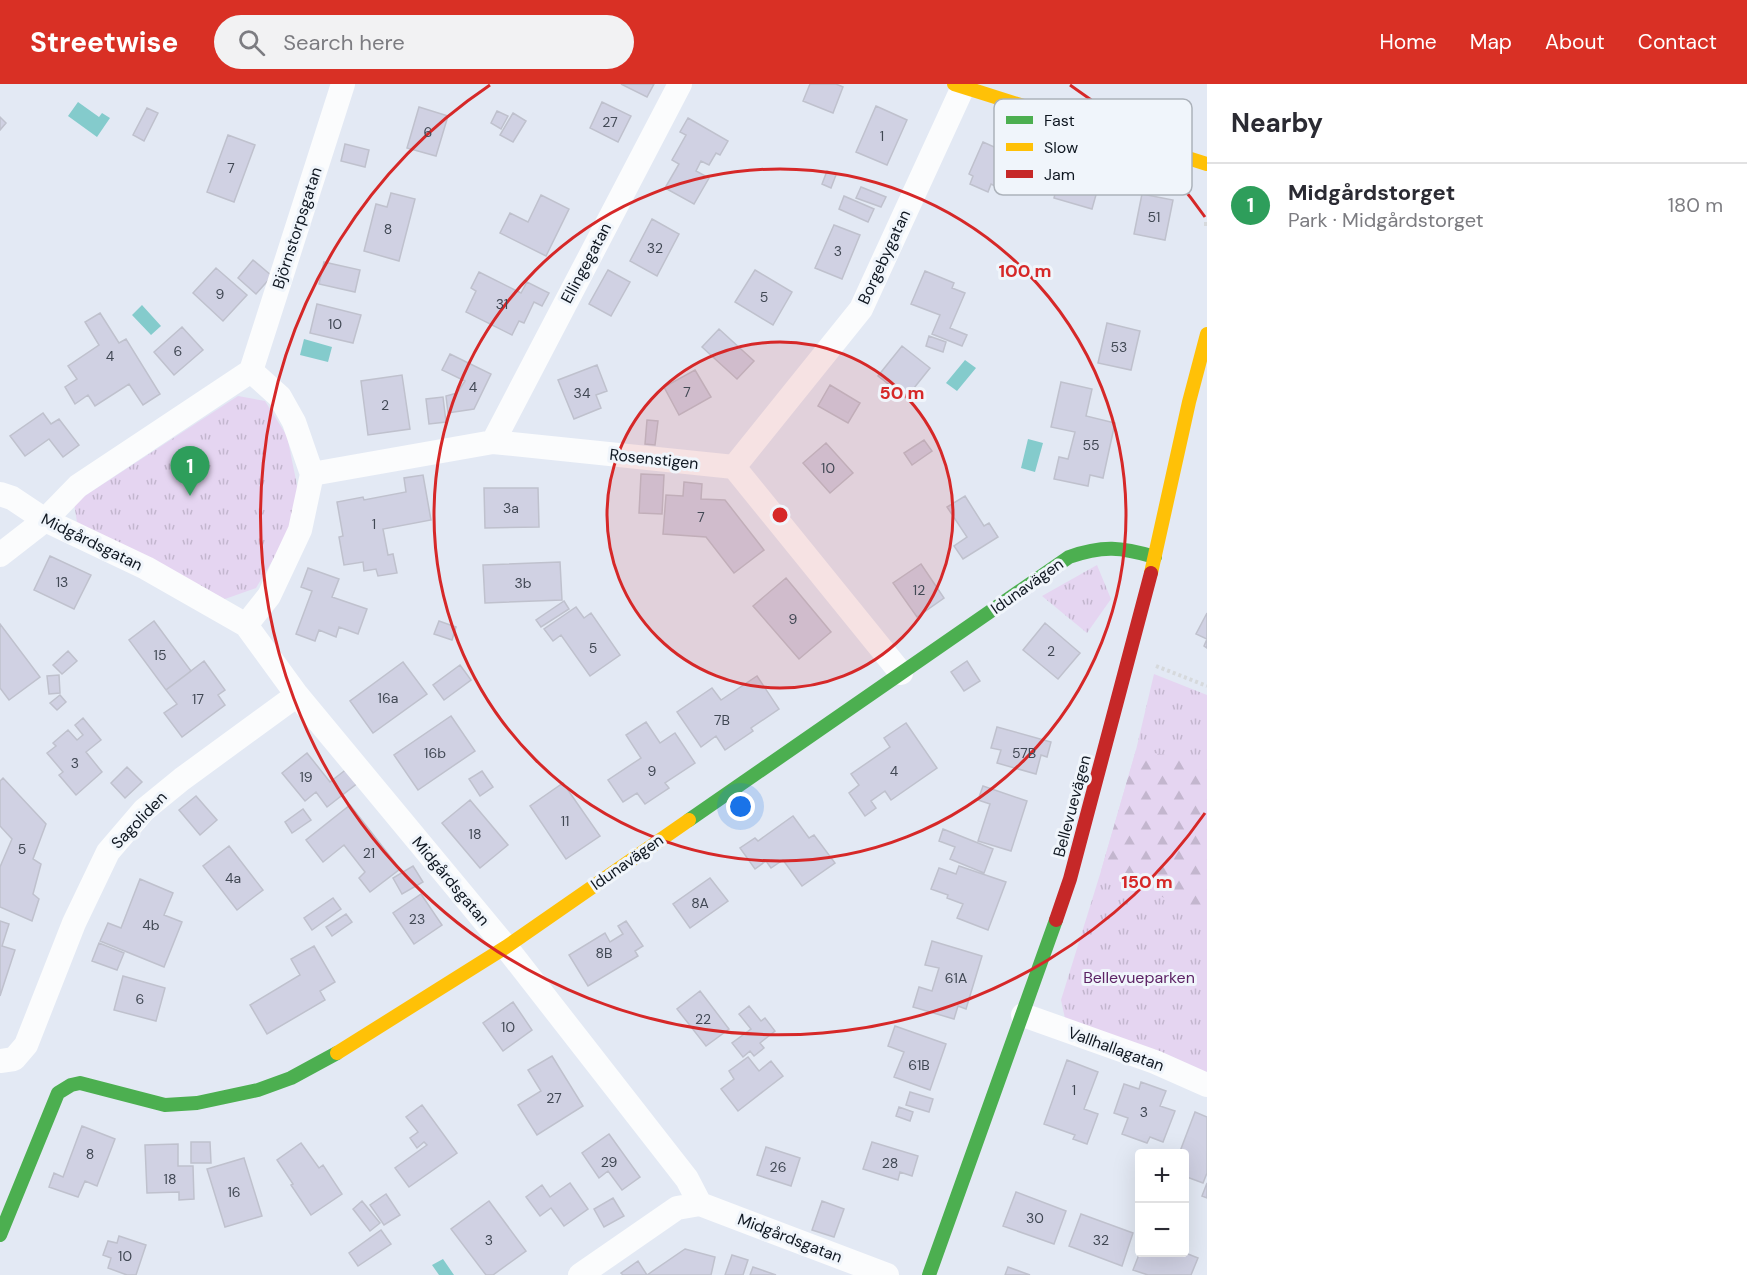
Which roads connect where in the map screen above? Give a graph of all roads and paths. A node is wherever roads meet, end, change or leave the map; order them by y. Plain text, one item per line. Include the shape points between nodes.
1 (343, 84) edge
2 (680, 84) edge
3 (958, 86) edge
4 (1000, 99) edge
5 (1192, 159) edge
6 (1207, 164) edge
7 (1207, 334) edge
8 (251, 371) junction
9 (1198, 404) edge
10 (492, 442) junction
11 (734, 467) junction
12 (312, 474) junction
13 (0, 494) edge
14 (45, 520) junction
15 (0, 555) edge
16 (1155, 557) junction
17 (246, 625) junction
18 (1130, 658) junction
19 (901, 673) junction
20 (1207, 686) edge
21 (297, 696) junction
22 (506, 946) junction
23 (1023, 1015) junction
24 (7, 1060) edge
25 (1207, 1085) edge
26 (700, 1204) junction
27 (0, 1235) edge
28 (580, 1275) edge
29 (887, 1275) edge
30 (929, 1275) edge

1 - 8 street, Björnstorpsgatan
2 - 10 street, Ellingegatan
3 - 4 street
3 - 11 street, Borgebygatan via 861,309
5 - 6 street
7 - 9 street, Bellevuevägen
8 - 12 street via 280,397 294,422
8 - 14 street via 78,486
9 - 16 street, Bellevuevägen
10 - 11 street, Rosenstigen
10 - 12 street, Rosenstigen
11 - 19 street
12 - 17 street via 300,530 269,596
13 - 14 street, Midgårdsgatan
14 - 15 street
14 - 17 street, Midgårdsgatan via 146,568
16 - 18 street, Bellevuevägen
16 - 19 street, Idunavägen via 1119,546 1093,547 1070,557
17 - 21 street, Midgårdsgatan
18 - 20 path
18 - 23 street, Bellevuevägen via 1070,879
19 - 22 street, Idunavägen
21 - 22 street, Midgårdsgatan
21 - 24 street, Sagoliden via 182,778 144,810 108,852 74,923 26,1045
22 - 26 street, Midgårdsgatan via 687,1179
22 - 27 street, Idunavägen via 323,1062 258,1090 197,1103 165,1105 80,1083 71,1085 58,1093
23 - 25 street, Vallhallagatan via 1155,1062
23 - 30 street, Bellevuevägen
26 - 28 street via 677,1208
26 - 29 street, Midgårdsgatan

